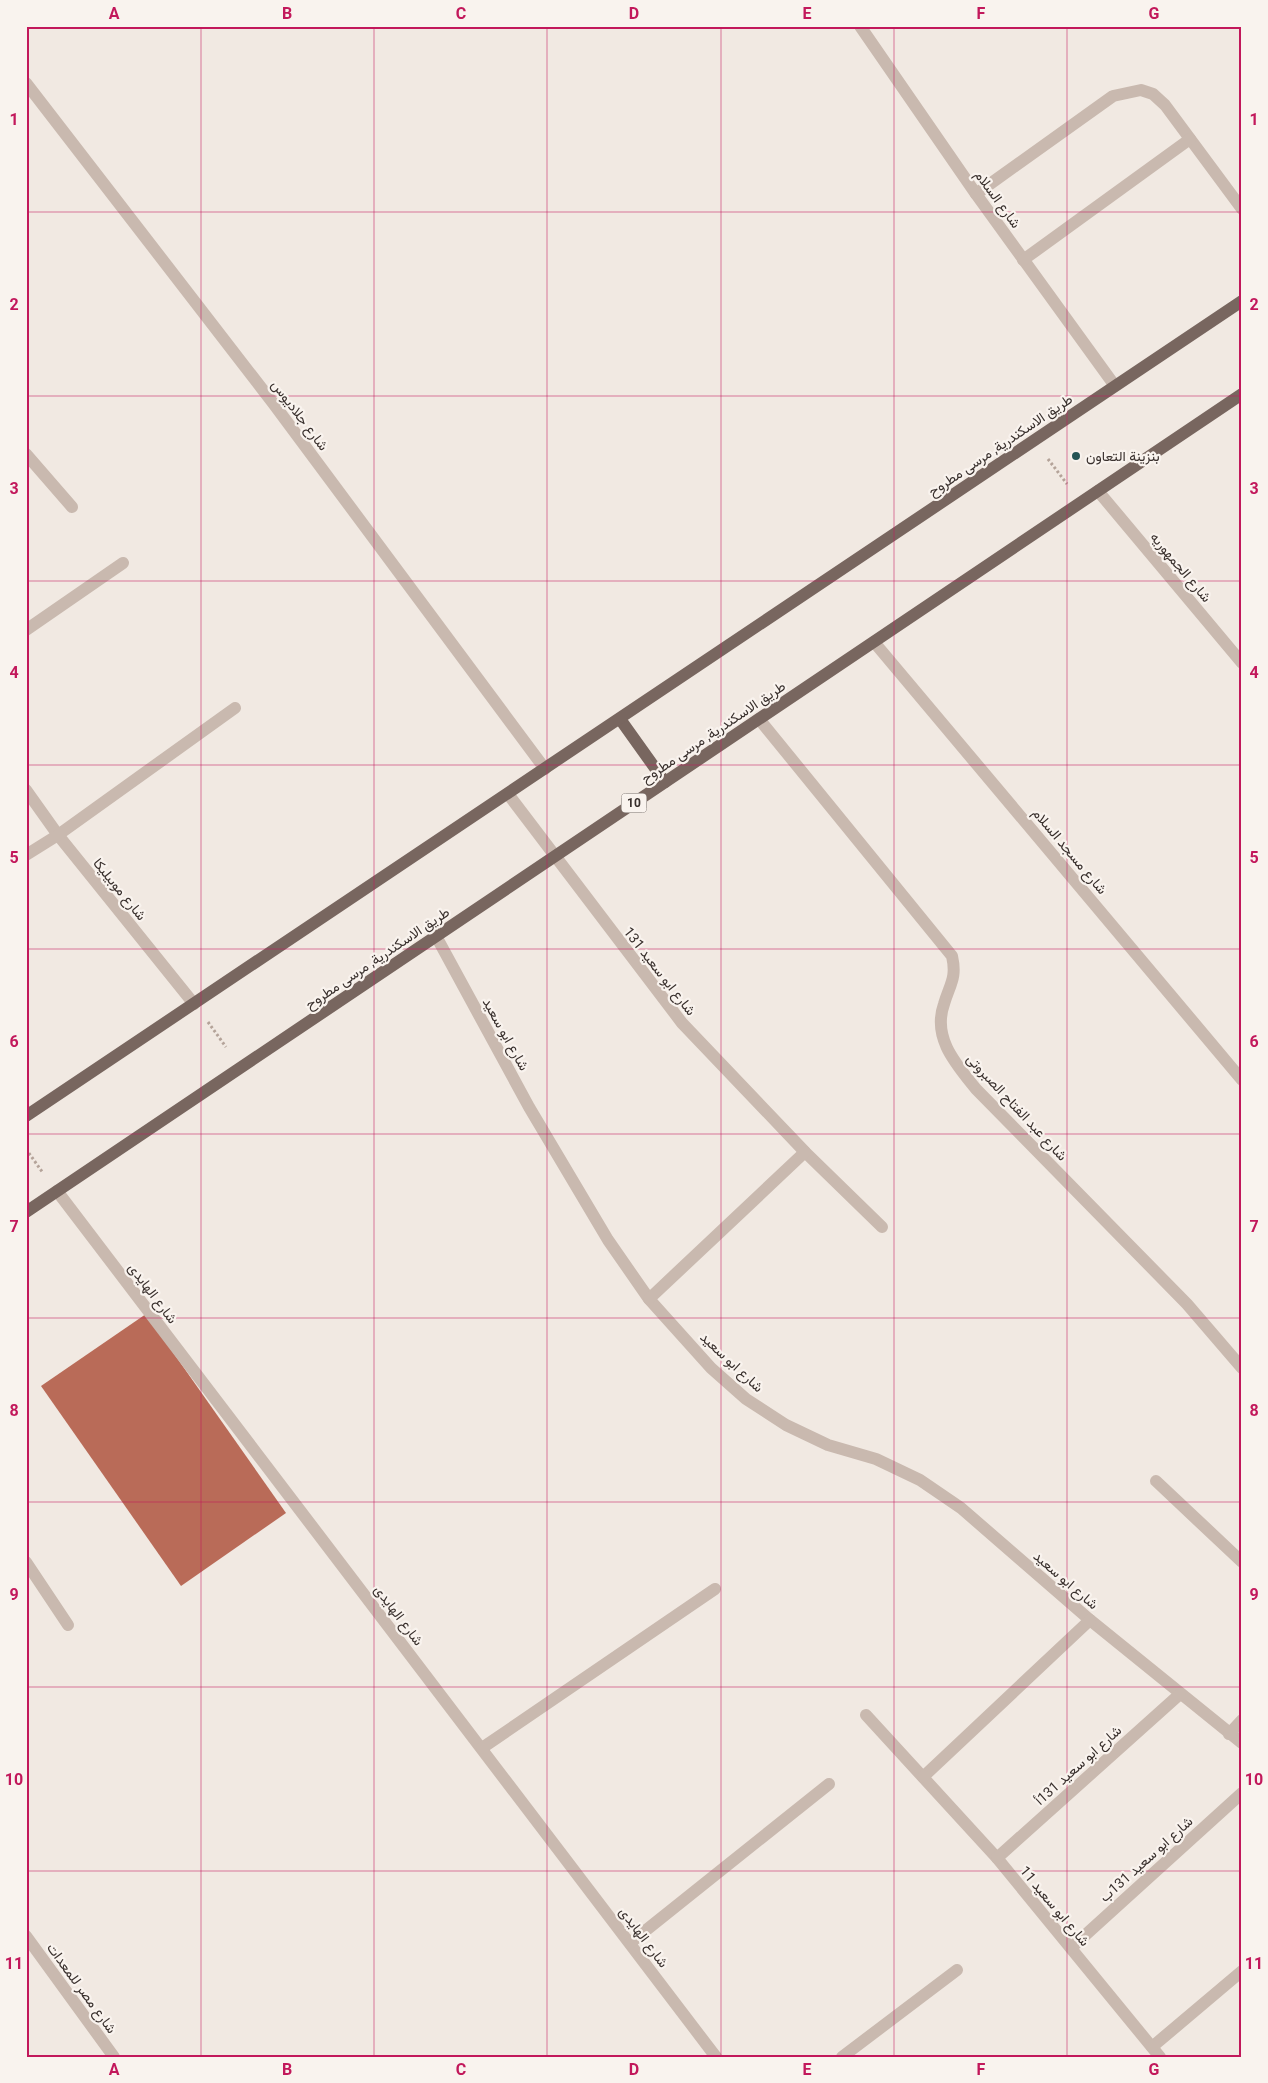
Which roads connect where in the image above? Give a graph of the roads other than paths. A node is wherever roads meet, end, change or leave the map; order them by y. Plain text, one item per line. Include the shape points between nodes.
1 (860, 26) edge
2 (26, 84) edge
3 (1190, 139) junction
4 (976, 194) junction
5 (1242, 209) edge
6 (1023, 260) junction
7 (1242, 300) edge
8 (1115, 386) junction
9 (1242, 394) edge
10 (26, 454) edge
11 (1098, 491) junction
12 (72, 507) dead end
13 (123, 562) dead end
14 (26, 630) edge
15 (874, 642) junction
16 (1242, 663) edge
17 (235, 708) dead end
18 (620, 719) junction
19 (759, 719) junction
20 (545, 769) junction
21 (665, 782) junction
22 (26, 790) edge
23 (508, 794) junction
24 (58, 835) junction
25 (26, 855) edge
26 (554, 857) junction
27 (436, 936) junction
28 (194, 1004) junction
29 (1240, 1073) edge
30 (26, 1116) edge
31 (805, 1152) junction
32 (57, 1191) junction
33 (26, 1212) edge
34 (882, 1227) dead end
35 (649, 1299) junction
36 (1242, 1368) edge
37 (1156, 1481) dead end
38 (26, 1562) edge
39 (1242, 1562) edge
40 (715, 1589) dead end
41 (1090, 1620) junction
42 (68, 1625) dead end
43 (1180, 1694) junction
44 (866, 1715) dead end
45 (1242, 1720) edge
46 (1229, 1734) junction
47 (1242, 1742) edge
48 (482, 1748) junction
49 (924, 1776) junction
50 (829, 1784) dead end
51 (1242, 1793) edge
52 (996, 1858) junction
53 (26, 1936) edge
54 (630, 1943) junction
55 (1070, 1948) junction
56 (958, 1970) dead end
57 (1242, 1971) edge
58 (1156, 2052) edge
59 (114, 2057) edge
60 (716, 2057) edge
61 (842, 2057) edge

1 - 4 street, شارع السلام
2 - 20 street, شارع جلاديوس via 273,403
3 - 4 street via 1153,94 1127,91 1113,96
3 - 5 street
3 - 6 street
4 - 6 street, شارع السلام
6 - 8 street, شارع السلام
7 - 8 main road, طريق الاسكندرية, مرسى مطروح
8 - 18 main road, طريق الاسكندرية, مرسى مطروح
9 - 11 main road, طريق الاسكندرية, مرسى مطروح / 10
10 - 12 street
11 - 15 main road, طريق الاسكندرية, مرسى مطروح / 10
11 - 16 street, شارع الجمهوريه
13 - 14 street
15 - 19 main road, طريق الاسكندرية, مرسى مطروح / 10
15 - 29 street, شارع مسجد السلام
17 - 24 street
18 - 20 main road, طريق الاسكندرية, مرسى مطروح
18 - 21 main road
19 - 21 main road, طريق الاسكندرية, مرسى مطروح / 10
19 - 36 street, شارع عبد الفتاح الصبروتى via 952,956 955,968 953,982 940,1024 948,1054 976,1089 1187,1304
20 - 23 main road, طريق الاسكندرية, مرسى مطروح
21 - 26 main road, طريق الاسكندرية, مرسى مطروح / 10
22 - 24 street, شارع موبيليكا
23 - 26 street, شارع ابو سعيد 131
23 - 28 main road, طريق الاسكندرية, مرسى مطروح
24 - 25 street
24 - 28 street, شارع موبيليكا
26 - 27 main road, طريق الاسكندرية, مرسى مطروح / 10
26 - 31 street, شارع ابو سعيد 131 via 682,1023
27 - 32 main road, طريق الاسكندرية, مرسى مطروح / 10
27 - 35 street, شارع ابو سعيد via 529,1107 608,1240
28 - 30 main road, طريق الاسكندرية, مرسى مطروح
31 - 34 street, شارع ابو سعيد 131
31 - 35 street
32 - 33 main road, طريق الاسكندرية, مرسى مطروح / 10
32 - 48 street, شارع الهايدى
35 - 41 street, شارع ابو سعيد via 712,1368 746,1399 786,1425 828,1445 876,1459 920,1480 961,1508
37 - 39 street
38 - 42 street
40 - 48 street
41 - 43 street, شارع ابو سعيد
41 - 49 street
43 - 46 street, شارع ابو سعيد
43 - 52 street, شارع ابو سعيد 131أ
44 - 49 street, شارع ابو سعيد 11
45 - 46 street
46 - 47 street, شارع ابو سعيد
48 - 54 street, شارع الهايدى
49 - 52 street, شارع ابو سعيد 11
50 - 54 street
51 - 55 street, شارع ابو سعيد 131ب
52 - 55 street, شارع ابو سعيد 11
53 - 59 street, شارع مصر للمعدات
54 - 60 street, شارع الهايدى
55 - 58 street, شارع ابو سعيد 11
56 - 61 street
57 - 58 street

